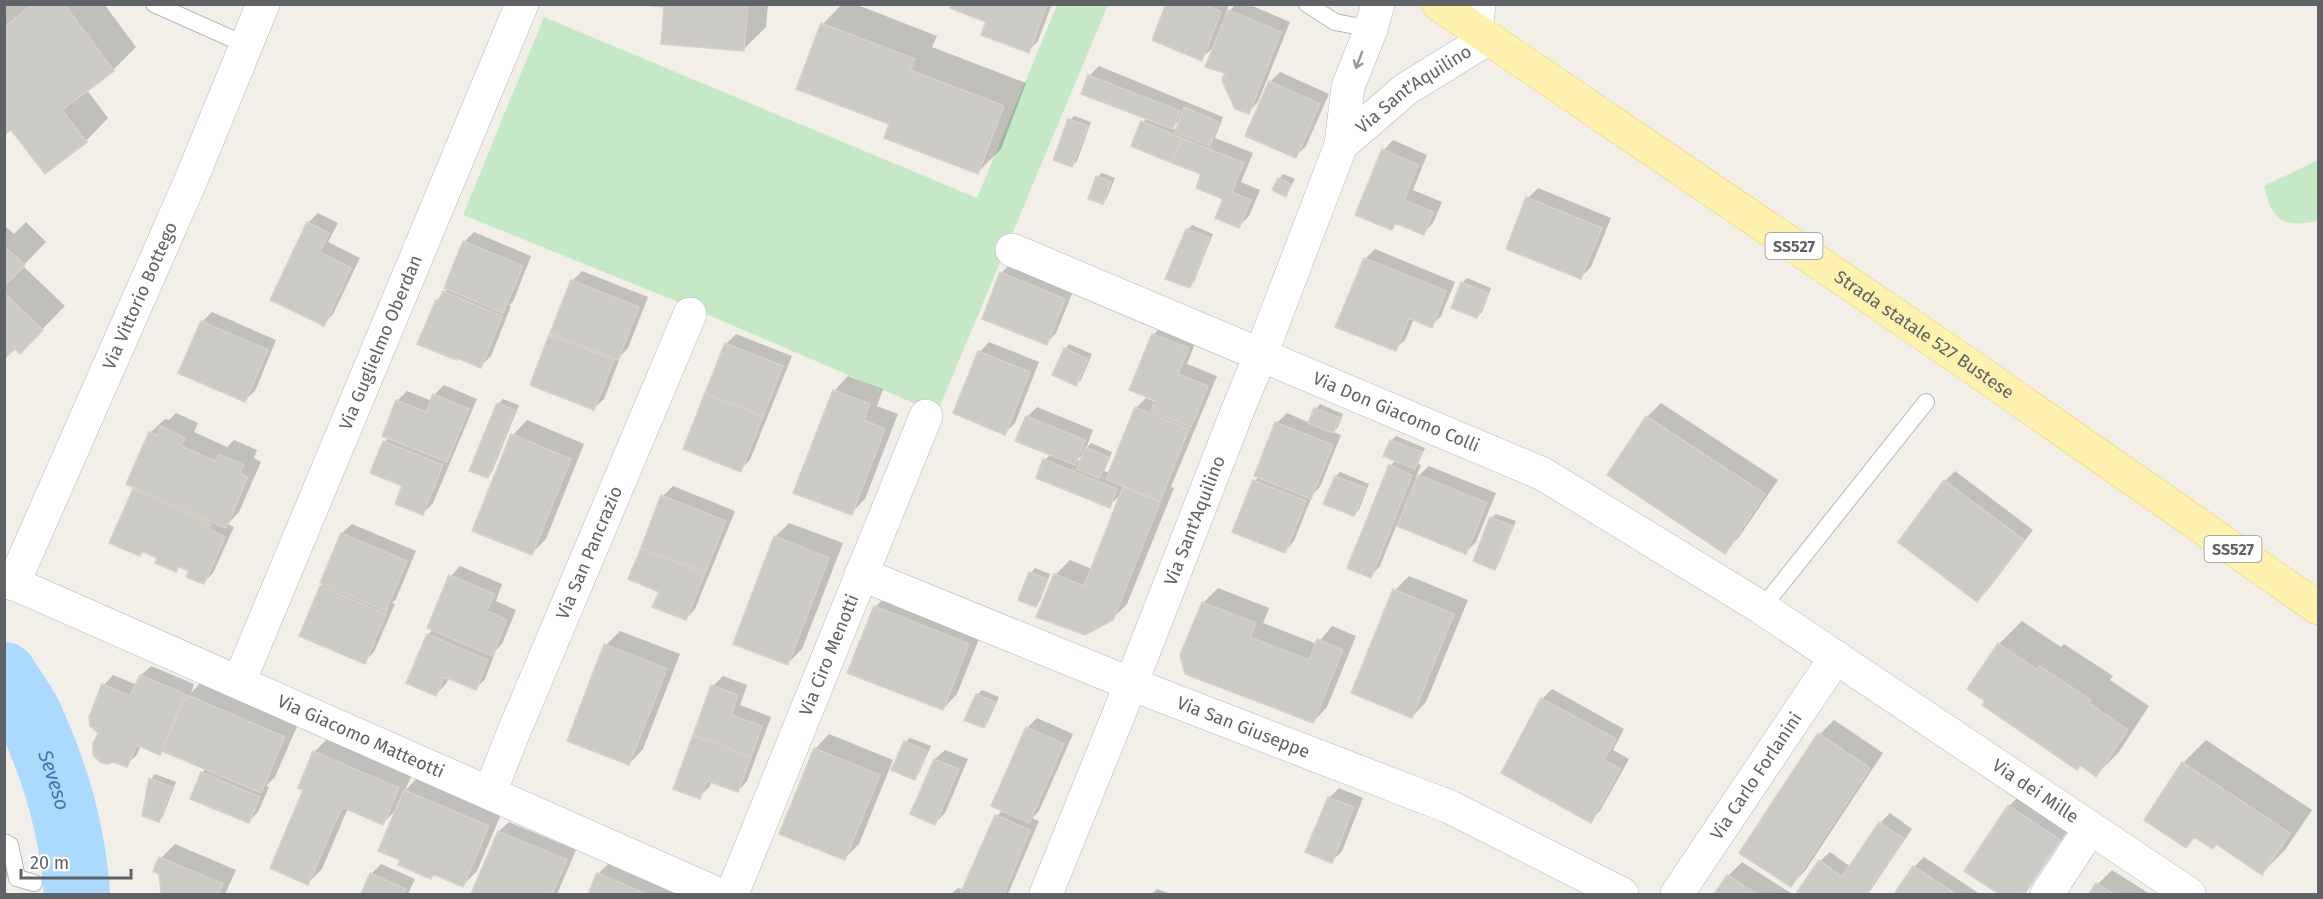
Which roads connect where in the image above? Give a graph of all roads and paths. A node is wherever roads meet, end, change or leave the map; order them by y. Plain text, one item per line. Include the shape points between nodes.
1 (154, 4) edge
2 (263, 4) edge
3 (522, 4) edge
4 (1307, 4) edge
5 (1438, 4) edge
6 (1374, 17) edge
7 (1481, 25) edge
8 (246, 45) junction
9 (1341, 145) junction
10 (1012, 250) dead end
11 (690, 314) dead end
12 (1261, 354) junction
13 (1926, 402) dead end
14 (926, 416) dead end
15 (861, 574) junction
16 (9, 581) edge
17 (1762, 608) junction
18 (2319, 608) edge
19 (1836, 657) junction
20 (239, 682) junction
21 (1131, 684) junction
22 (1882, 688) joint
23 (490, 793) junction
24 (2090, 829) junction
25 (4, 842) edge
26 (34, 883) dead end
27 (718, 894) edge
28 (732, 894) edge
29 (1046, 894) edge
30 (1622, 894) edge
31 (1677, 894) edge
32 (2047, 894) edge
33 (2189, 894) edge

1 - 8 lane
2 - 8 street, Via Vittorio Bottego
3 - 20 street, Via Guglielmo Oberdan
4 - 6 lane, Via Sant'Aquilino via 1335,22
5 - 7 main road, Strada statale 527 Bustese / SS527
6 -> 9 street, Via Sant'Aquilino via 1348,87
7 - 9 street, Via Sant'Aquilino
7 - 18 main road, Strada statale 527 Bustese / SS527
8 - 16 street, Via Vittorio Bottego via 186,189
9 - 12 street, Via Sant'Aquilino
10 - 12 street, Via Don Giacomo Colli
11 - 23 street, Via San Pancrazio
12 - 17 street, Via Don Giacomo Colli via 1543,474
12 - 21 street, Via Sant'Aquilino
13 - 17 lane
14 - 15 street, Via Ciro Menotti
15 - 21 street, Via San Giuseppe
15 - 28 street, Via Ciro Menotti
16 - 20 street, Via Giacomo Matteotti
17 - 19 street, Via Don Giacomo Colli
19 - 22 street, Via Don Giacomo Colli
19 - 31 street, Via Carlo Forlanini
20 - 23 street, Via Giacomo Matteotti
21 - 29 street, Via Sant'Aquilino
21 - 30 street, Via San Giuseppe via 1450,807
22 - 24 street, Via dei Mille
23 - 27 street, Via Giacomo Matteotti
24 - 32 street
24 - 33 street, Via dei Mille
25 - 26 lane via 10,845 17,878

